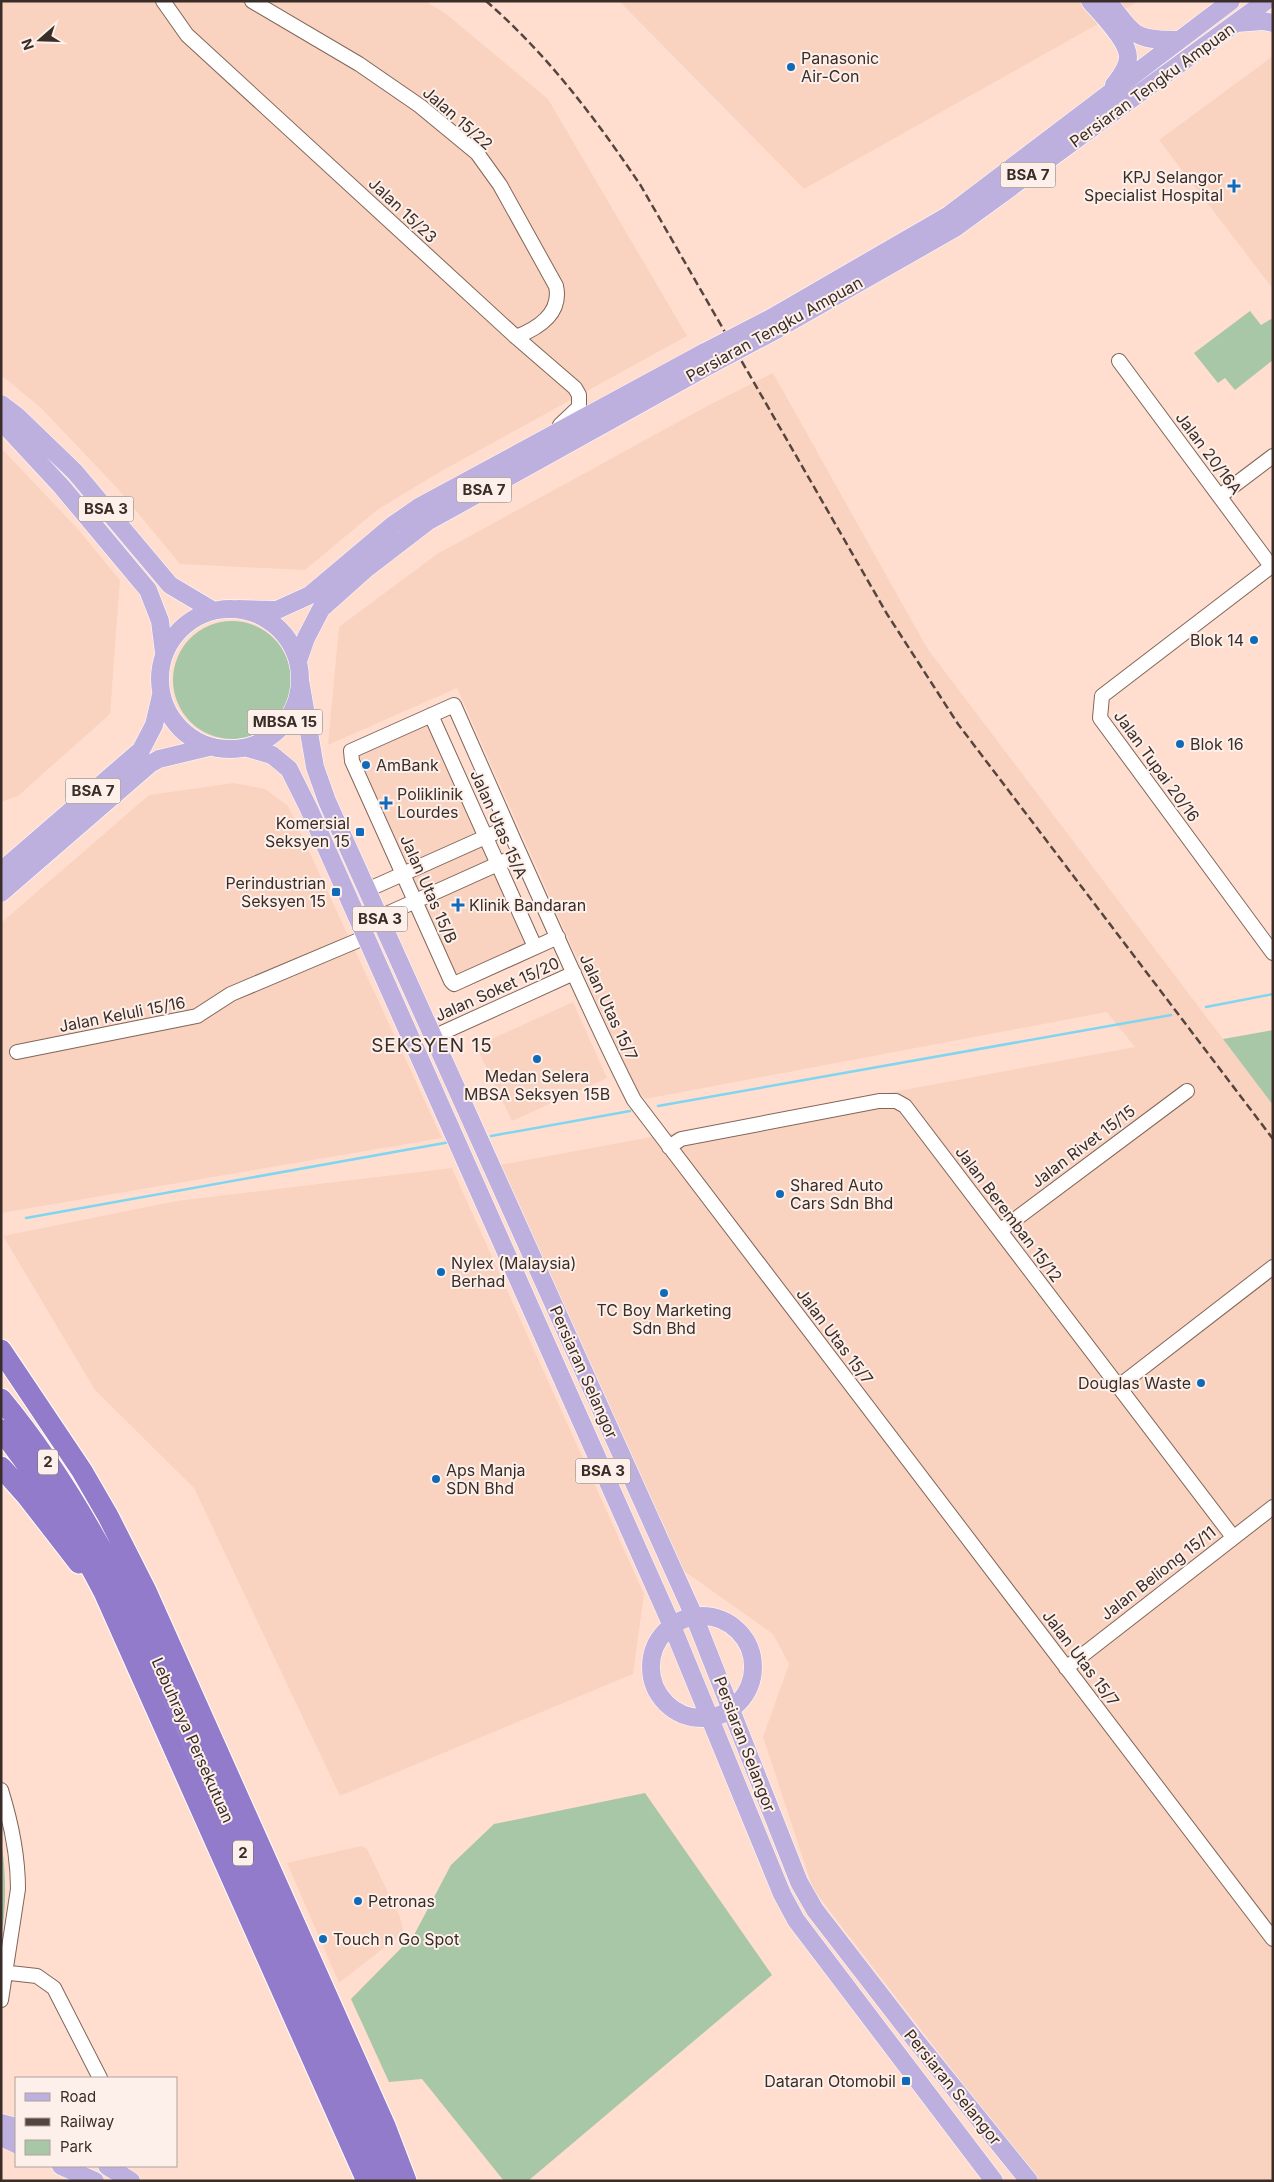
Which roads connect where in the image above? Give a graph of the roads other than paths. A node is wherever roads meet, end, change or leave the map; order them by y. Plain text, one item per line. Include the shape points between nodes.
1 (252, 1) edge
2 (1090, 1) edge
3 (1108, 1) edge
4 (1231, 1) edge
5 (1266, 1) edge
6 (166, 4) edge
7 (1237, 23) junction
8 (1273, 23) edge
9 (1180, 40) junction
10 (1107, 96) junction
11 (774, 324) junction
12 (516, 337) junction
13 (708, 358) junction
14 (1119, 361) dead end
15 (1, 404) edge
16 (1, 421) edge
17 (540, 441) junction
18 (1273, 456) edge
19 (1220, 496) junction
20 (1272, 565) edge
21 (239, 609) junction
22 (212, 610) junction
23 (164, 653) junction
24 (298, 661) junction
25 (300, 680) junction
26 (161, 695) junction
27 (454, 705) joint
28 (431, 715) junction
29 (209, 747) junction
30 (248, 748) junction
31 (508, 827) junction
32 (486, 837) junction
33 (520, 854) junction
34 (498, 864) junction
35 (1, 871) edge
36 (403, 874) junction
37 (367, 890) junction
38 (1, 893) edge
39 (415, 901) junction
40 (380, 917) junction
41 (366, 937) junction
42 (558, 937) junction
43 (535, 948) junction
44 (1273, 953) edge
45 (574, 973) junction
46 (434, 1037) junction
47 (17, 1052) dead end
48 (1187, 1091) dead end
49 (669, 1147) junction
50 (1000, 1230) junction
51 (1273, 1267) edge
52 (1, 1350) edge
53 (1119, 1386) junction
54 (1, 1399) edge
55 (1, 1430) edge
56 (1, 1467) edge
57 (1273, 1507) edge
58 (91, 1528) junction
59 (1233, 1537) junction
60 (146, 1591) junction
61 (104, 1592) junction
62 (694, 1616) junction
63 (672, 1626) junction
64 (1066, 1668) junction
65 (732, 1709) junction
66 (709, 1718) junction
67 (1, 1790) edge
68 (1273, 1939) edge
69 (4, 1973) edge
70 (1, 2000) edge
71 (99, 2077) edge
72 (1, 2123) edge
73 (15, 2127) edge
74 (1, 2137) edge
75 (15, 2144) edge
76 (1, 2148) edge
77 (15, 2151) edge
78 (63, 2167) edge
79 (109, 2167) edge
80 (95, 2181) edge
81 (132, 2181) edge
82 (367, 2181) edge
83 (389, 2181) edge
84 (406, 2181) edge
85 (994, 2181) edge
86 (1029, 2181) edge

1 - 12 street, Jalan 15/22 via 359,64 420,106 477,153 500,185 556,286 557,303 551,313 530,332
2 - 10 main road via 1120,37 1128,56 1126,68
3 - 9 main road via 1136,35
4 - 9 main road, Persiaran Tengku Ampuan / BSA 7
5 - 7 main road, Persiaran Tengku Ampuan / BSA 7
6 - 12 street, Jalan 15/23 via 187,35
7 - 8 main road
7 - 11 main road, Persiaran Tengku Ampuan / BSA 7 via 955,228
9 - 10 main road, Persiaran Tengku Ampuan / BSA 7
10 - 11 main road, Persiaran Tengku Ampuan / BSA 7 via 949,215
11 - 13 main road, Persiaran Tengku Ampuan / BSA 7, bridge
12 - 17 street, Jalan 15/23 via 579,395 579,407
13 - 17 main road, Persiaran Tengku Ampuan / BSA 7
13 - 24 main road, Persiaran Tengku Ampuan / BSA 7 via 404,537 321,608
14 - 19 street, Jalan 20/16A
15 - 22 main road, BSA 3 via 75,472 170,585
16 - 23 main road, BSA 3 via 62,487 148,590 160,621
17 - 21 main road, Persiaran Tengku Ampuan / BSA 7 via 419,507 310,595 277,610
18 - 19 street
19 - 20 street, Jalan 20/16A
20 - 44 street, Jalan Tupai 20/16 via 1102,696 1100,718
21 - 22 main road, MBSA 15
21 - 24 main road, MBSA 15 via 270,621 292,646
22 - 23 main road, MBSA 15 via 192,619 175,634
23 - 26 main road, MBSA 15 via 159,681
24 - 25 main road, MBSA 15
25 - 30 main road, MBSA 15 via 298,698 279,730
25 - 37 main road, Persiaran Selangor / BSA 3 via 315,767
26 - 29 main road, MBSA 15 via 171,718 187,736
26 - 35 main road, BSA 7 via 154,725 141,750
27 - 28 street, Jalan Utas 15/B
27 - 31 street, Jalan Utas 15/7
28 - 32 street, Jalan Utas 15/A
28 - 36 street, Jalan Utas 15/B via 351,751 352,761
29 - 30 main road, MBSA 15 via 222,750
29 - 38 main road, BSA 7 via 158,759 150,764
30 - 41 main road, Persiaran Selangor / BSA 3 via 272,755 289,770
31 - 32 street
31 - 33 street, Jalan Utas 15/7
32 - 34 street, Jalan Utas 15/A
32 - 36 street
33 - 34 street
33 - 42 street, Jalan Utas 15/7
34 - 39 street
34 - 43 street, Jalan Utas 15/A
36 - 37 street
36 - 39 street, Jalan Utas 15/B
37 - 40 main road, Persiaran Selangor / BSA 3
39 - 40 street
39 - 43 street, Jalan Utas 15/B via 454,984
40 - 46 main road, Persiaran Selangor / BSA 3
41 - 47 street, Jalan Keluli 15/16 via 231,994 198,1016
41 - 63 main road, Persiaran Selangor / BSA 3
42 - 43 street, Jalan Utas 15/B
42 - 45 street, Jalan Utas 15/7
45 - 46 street, Jalan Soket 15/20
45 - 49 street, Jalan Utas 15/7 via 634,1100
46 - 62 main road, Persiaran Selangor / BSA 3
48 - 50 street, Jalan Rivet 15/15
49 - 50 street, Jalan Beremban 15/12 via 681,1139 878,1101 896,1101 905,1106
49 - 64 street, Jalan Utas 15/7
50 - 53 street, Jalan Beremban 15/12
51 - 53 street
52 - 60 highway via 82,1472
53 - 59 street, Jalan Beremban 15/12
54 - 58 highway, Lebuhraya Persekutuan / 2 via 37,1444
55 - 61 highway, Lebuhraya Persekutuan / 2 via 76,1538
56 - 61 highway
57 - 59 street, Jalan Beliong 15/11
58 - 60 highway via 115,1548
58 - 83 highway, Lebuhraya Persekutuan / 2 via 153,1652
59 - 64 street, Jalan Beliong 15/11
60 - 84 highway via 367,2085
61 - 82 highway, Lebuhraya Persekutuan / 2
62 - 63 main road
62 - 65 main road, Persiaran Selangor / BSA 3
62 - 65 main road via 711,1617 727,1623 741,1634 750,1648 751,1682 744,1697
63 - 66 main road, Persiaran Selangor / BSA 3
63 - 66 main road via 659,1638 652,1655 651,1672 656,1689 665,1703 678,1713 693,1718
64 - 68 street, Jalan Utas 15/7
65 - 66 main road
65 - 86 main road, Persiaran Selangor / BSA 3 via 806,1896 912,2037
66 - 85 main road, Persiaran Selangor / BSA 3 via 782,1894 796,1920
67 - 69 street via 17,1854 18,1872
69 - 70 street
69 - 71 street via 38,1976 54,1988
72 - 73 main road
74 - 75 main road
76 - 77 main road
78 - 80 main road
79 - 81 main road

